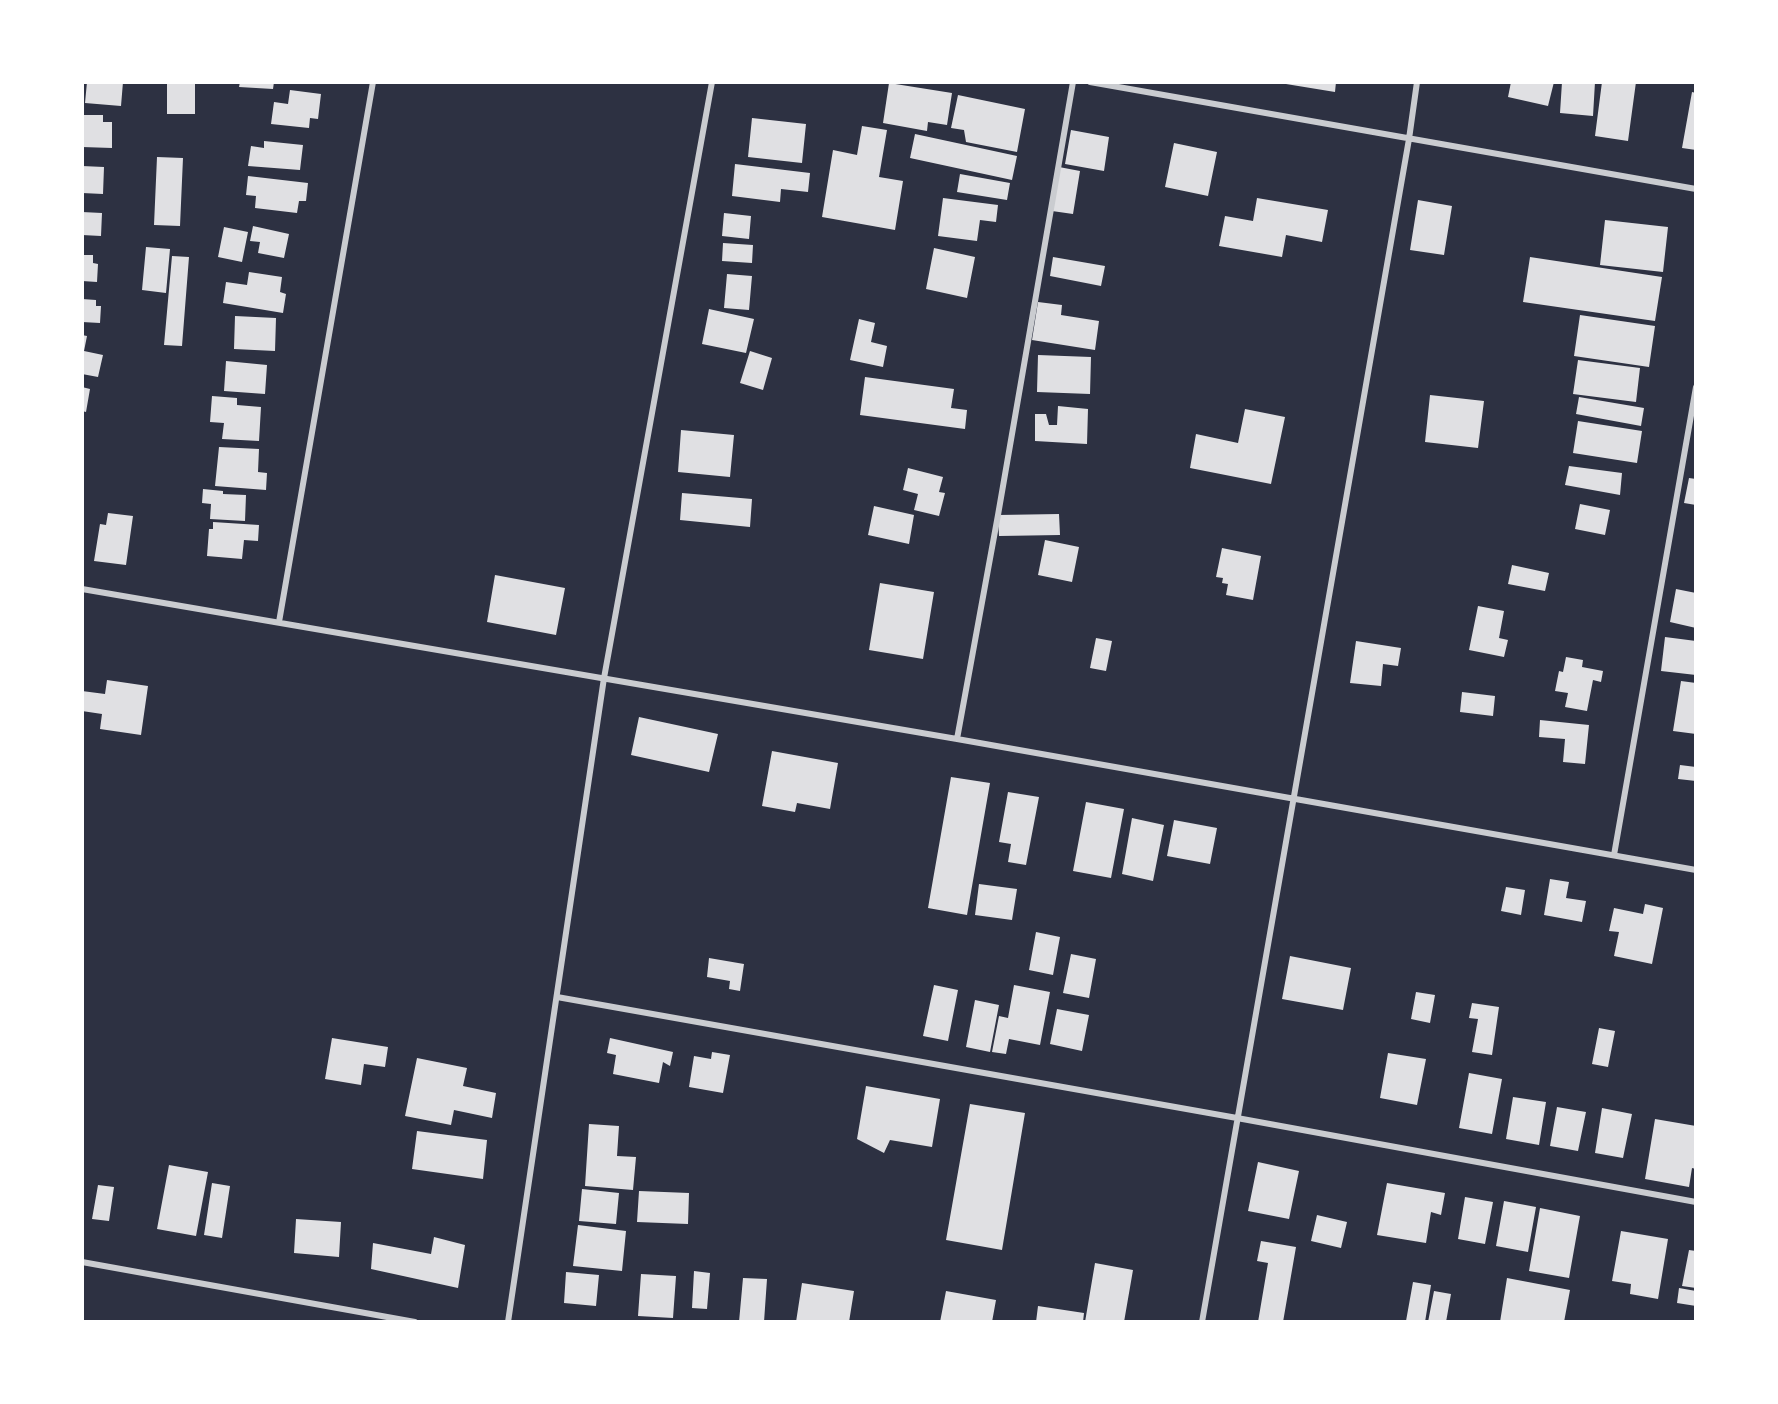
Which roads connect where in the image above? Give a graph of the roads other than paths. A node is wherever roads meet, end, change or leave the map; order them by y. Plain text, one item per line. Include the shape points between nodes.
1 (373, 82) edge
2 (712, 82) edge
3 (1073, 82) edge
4 (1090, 82) edge
5 (1417, 82) edge
6 (1408, 138) junction
7 (1695, 189) edge
8 (1695, 387) edge
9 (82, 589) edge
10 (279, 622) junction
11 (604, 678) junction
12 (957, 739) junction
13 (1292, 798) junction
14 (1614, 855) junction
15 (1695, 870) edge
16 (556, 997) junction
17 (1237, 1118) junction
18 (1695, 1202) edge
19 (82, 1262) edge
20 (415, 1322) edge
21 (508, 1322) edge
22 (1202, 1322) edge

1 - 10 street
2 - 11 street
3 - 12 street
4 - 6 street
5 - 6 street
6 - 7 street
6 - 13 street
8 - 14 street
9 - 10 street
10 - 11 street
11 - 12 street
11 - 16 street
12 - 13 street
13 - 14 street
13 - 17 street
14 - 15 street
16 - 17 street
16 - 21 street
17 - 18 street
17 - 22 street
19 - 20 street

